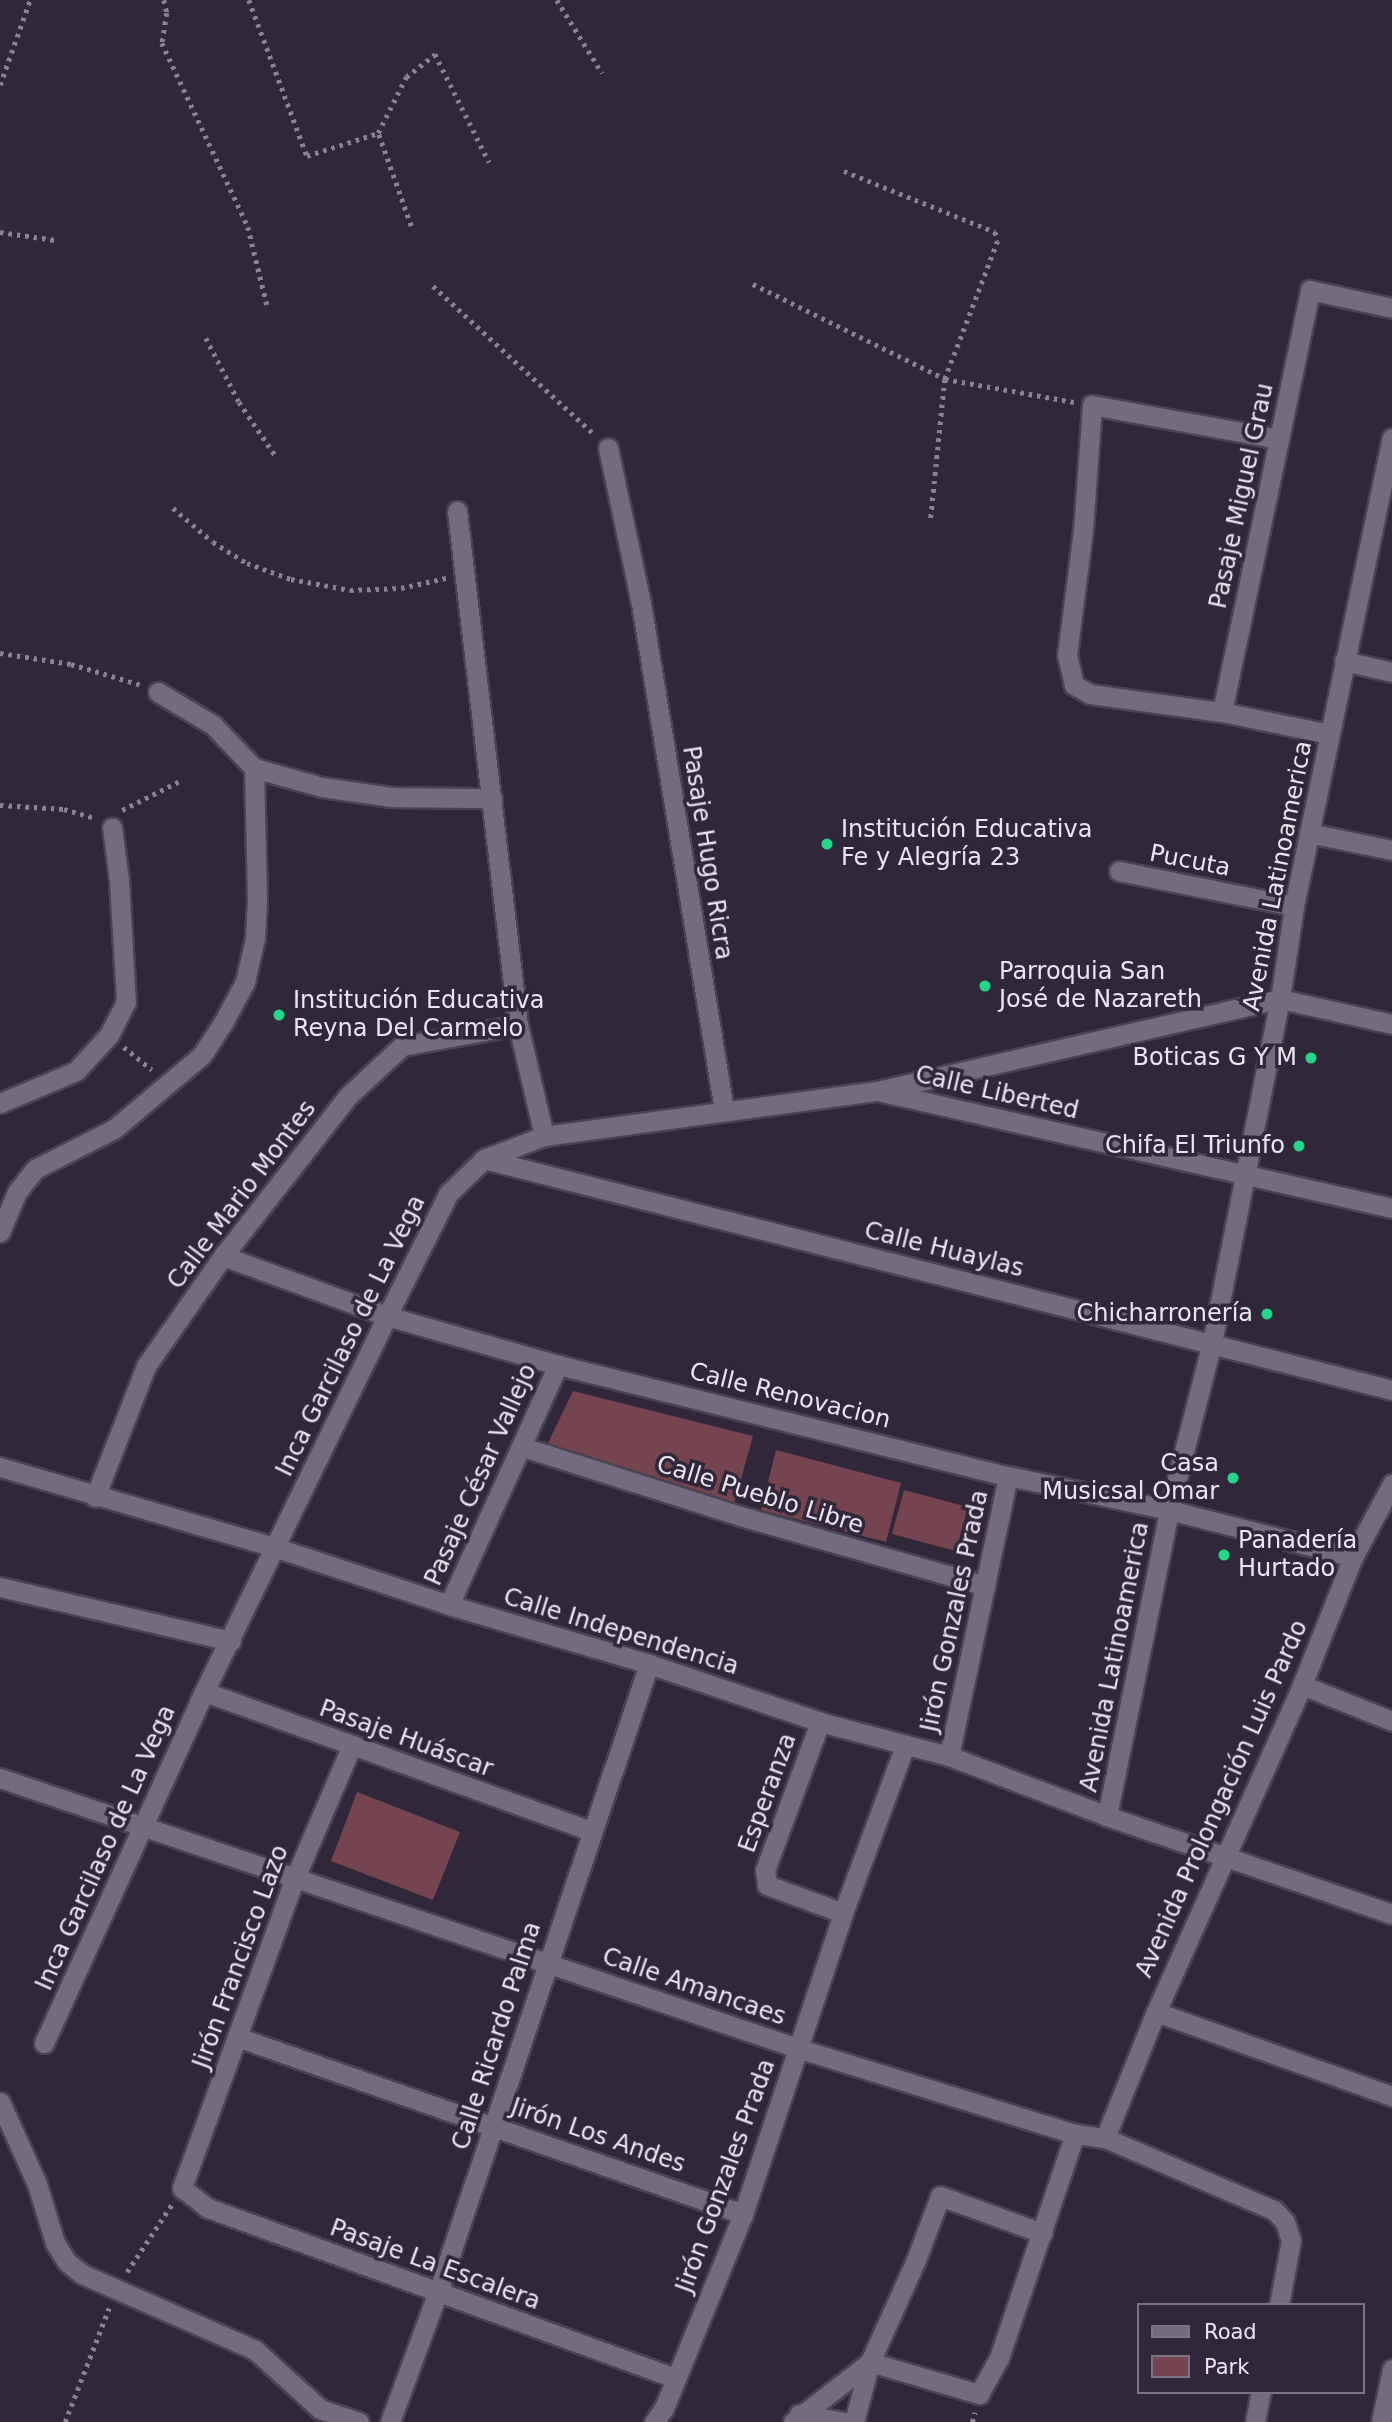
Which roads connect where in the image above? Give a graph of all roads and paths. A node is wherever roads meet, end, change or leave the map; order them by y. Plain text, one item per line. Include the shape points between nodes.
1 (30, 0) edge
2 (164, 0) edge
3 (249, 0) edge
4 (557, 0) edge
5 (602, 73) dead end
6 (0, 85) edge
7 (378, 133) junction
8 (489, 162) dead end
9 (844, 171) dead end
10 (411, 226) dead end
11 (0, 232) edge
12 (55, 240) dead end
13 (753, 284) dead end
14 (433, 286) dead end
15 (267, 305) dead end
16 (1392, 308) edge
17 (206, 338) dead end
18 (945, 379) junction
19 (1092, 405) junction
20 (1392, 438) edge
21 (1279, 439) junction
22 (608, 447) joint
23 (275, 455) dead end
24 (1387, 489) edge
25 (173, 508) dead end
26 (457, 511) dead end
27 (931, 518) dead end
28 (464, 575) junction
29 (0, 653) edge
30 (1344, 661) junction
31 (1392, 671) edge
32 (158, 692) joint
33 (1222, 712) junction
34 (1329, 734) junction
35 (254, 768) junction
36 (178, 782) dead end
37 (492, 798) junction
38 (0, 805) edge
39 (112, 827) junction
40 (1309, 832) junction
41 (1392, 850) edge
42 (1119, 871) dead end
43 (1294, 906) junction
44 (1280, 999) junction
45 (1392, 1024) edge
46 (519, 1025) junction
47 (109, 1035) junction
48 (171, 1084) junction
49 (877, 1091) junction
50 (0, 1103) edge
51 (724, 1110) junction
52 (544, 1136) junction
53 (484, 1159) junction
54 (1246, 1174) junction
55 (1392, 1208) edge
56 (0, 1231) edge
57 (223, 1256) junction
58 (387, 1316) junction
59 (1212, 1342) junction
60 (558, 1365) junction
61 (1392, 1390) edge
62 (523, 1447) junction
63 (0, 1467) edge
64 (1008, 1476) junction
65 (1392, 1484) edge
66 (95, 1497) junction
67 (1169, 1510) junction
68 (274, 1547) junction
69 (1353, 1557) junction
70 (985, 1586) junction
71 (0, 1587) edge
72 (449, 1605) junction
73 (231, 1641) junction
74 (649, 1664) junction
75 (1301, 1685) junction
76 (205, 1692) junction
77 (1392, 1721) edge
78 (820, 1722) junction
79 (352, 1745) junction
80 (905, 1745) junction
81 (949, 1756) junction
82 (0, 1778) edge
83 (1107, 1816) junction
84 (141, 1826) junction
85 (591, 1831) junction
86 (1223, 1857) junction
87 (294, 1880) junction
88 (843, 1913) junction
89 (1392, 1914) edge
90 (546, 1963) junction
91 (1156, 2012) junction
92 (237, 2037) junction
93 (44, 2043) dead end
94 (797, 2048) junction
95 (1392, 2096) edge
96 (0, 2102) edge
97 (493, 2125) junction
98 (1075, 2134) junction
99 (1105, 2138) junction
100 (182, 2188) joint
101 (743, 2214) junction
102 (1042, 2233) junction
103 (437, 2294) junction
104 (1279, 2303) edge
105 (870, 2362) junction
106 (1392, 2369) edge
107 (676, 2378) junction
108 (1261, 2394) edge
109 (796, 2418) edge
110 (359, 2422) edge
111 (390, 2422) edge
112 (654, 2422) edge
113 (845, 2422) edge
114 (854, 2422) edge
115 (1255, 2422) edge
116 (1381, 2422) edge

1 - 6 path
2 - 15 path via 167,13 162,43 248,227
3 - 7 path via 307,156
4 - 5 path
7 - 8 path via 406,77 435,54
7 - 10 path
9 - 18 path via 995,232 998,241
11 - 12 path
13 - 18 path
14 - 22 path
16 - 21 street, Pasaje Miguel Grau via 1310,290
17 - 23 path via 239,402
18 - 19 path
18 - 27 path
19 - 21 street
19 - 33 street via 1067,655 1074,685 1090,694
20 - 24 street, Avenida Latinoamerica
21 - 33 street, Pasaje Miguel Grau
22 - 51 street, Pasaje Hugo Ricra via 641,603
24 - 30 street, Avenida Latinoamerica
25 - 28 path via 224,549 291,579 350,590 401,588
26 - 28 street
28 - 37 street
29 - 32 path via 71,664
30 - 31 street
30 - 34 street, Avenida Latinoamerica
32 - 35 street via 213,725
33 - 34 street
34 - 40 street, Avenida Latinoamerica
35 - 37 street via 322,787 391,797
35 - 48 street via 257,900 255,938 245,982 202,1055
36 - 39 path via 115,813
37 - 46 street
38 - 39 path via 65,809 88,814
39 - 47 street via 126,1002
40 - 41 street
40 - 43 street, Avenida Latinoamerica
42 - 43 street, Pucuta
43 - 44 street, Avenida Latinoamerica
44 - 45 street, Inca Garcilaso de La Vega
44 - 49 street, Inca Garcilaso de La Vega
44 - 54 street, Avenida Latinoamerica
46 - 52 street
46 - 57 street, Calle Mario Montes via 402,1046 348,1096
47 - 48 path
47 - 50 street via 76,1071
48 - 56 street via 114,1129 35,1169 17,1192
49 - 51 street, Inca Garcilaso de La Vega
49 - 54 street, Calle Liberted
51 - 52 street, Inca Garcilaso de La Vega
52 - 53 street, Inca Garcilaso de La Vega
53 - 58 street, Inca Garcilaso de La Vega via 448,1194
53 - 59 street, Calle Huaylas
54 - 55 street, Calle Liberted
54 - 59 street, Avenida Latinoamerica
57 - 58 street, Calle Renovacion
57 - 66 street, Calle Mario Montes via 146,1366
58 - 60 street, Calle Renovacion
58 - 68 street, Inca Garcilaso de La Vega
59 - 61 street, Calle Huaylas
59 - 67 street, Avenida Latinoamerica
60 - 62 street, Pasaje César Vallejo
60 - 64 street, Calle Renovacion
62 - 70 street, Calle Pueblo Libre via 740,1516
62 - 72 street, Pasaje César Vallejo
63 - 66 street, Calle Independencia
64 - 67 street, Calle Renovacion
64 - 70 street, Jirón Gonzales Prada
65 - 69 street, Avenida Prolongación Luis Pardo
66 - 68 street, Calle Independencia
67 - 69 street, Calle Renovacion
67 - 83 street, Avenida Latinoamerica
68 - 72 street, Calle Independencia
68 - 73 street, Inca Garcilaso de La Vega
69 - 75 street, Avenida Prolongación Luis Pardo
70 - 81 street, Jirón Gonzales Prada
71 - 73 street
72 - 74 street, Calle Independencia
73 - 76 street, Inca Garcilaso de La Vega
74 - 78 street, Calle Independencia
74 - 85 street, Calle Ricardo Palma
75 - 77 street
75 - 86 street, Avenida Prolongación Luis Pardo
76 - 79 street, Pasaje Huáscar
76 - 84 street, Inca Garcilaso de La Vega
78 - 80 street, Calle Independencia
78 - 88 street, Esperanza via 765,1870 766,1885
79 - 85 street, Pasaje Huáscar
79 - 87 street, Jirón Francisco Lazo
80 - 81 street, Calle Independencia
80 - 88 street, Jirón Gonzales Prada
81 - 83 street, Calle Independencia
82 - 84 street, Calle Amancaes
83 - 86 street, Calle Independencia
84 - 87 street, Calle Amancaes
84 - 93 street, Inca Garcilaso de La Vega
85 - 90 street, Calle Ricardo Palma
86 - 89 street, Calle Independencia
86 - 91 street, Avenida Prolongación Luis Pardo
87 - 90 street, Calle Amancaes
87 - 92 street, Jirón Francisco Lazo
88 - 94 street, Jirón Gonzales Prada
90 - 94 street, Calle Amancaes
90 - 97 street, Calle Ricardo Palma
91 - 95 street
91 - 99 street, Avenida Prolongación Luis Pardo
92 - 97 street, Jirón Los Andes
92 - 100 street, Jirón Francisco Lazo
94 - 98 street, Calle Amancaes
94 - 101 street, Jirón Gonzales Prada
96 - 110 street via 66,2262 82,2274 255,2350 320,2409
97 - 101 street, Jirón Los Andes
97 - 103 street, Calle Ricardo Palma
98 - 99 street, Calle Amancaes
98 - 102 street
99 - 104 street, Calle Amancaes via 1274,2210 1292,2240
100 - 103 street, Pasaje La Escalera via 208,2208
101 - 107 street, Jirón Gonzales Prada
102 - 105 street via 999,2358 979,2394
102 - 105 street via 940,2196
103 - 107 street, Pasaje La Escalera
103 - 111 street, Calle Ricardo Palma
105 - 109 street
105 - 114 street
106 - 116 street
107 - 112 street, Jirón Gonzales Prada
108 - 115 street
109 - 113 street

